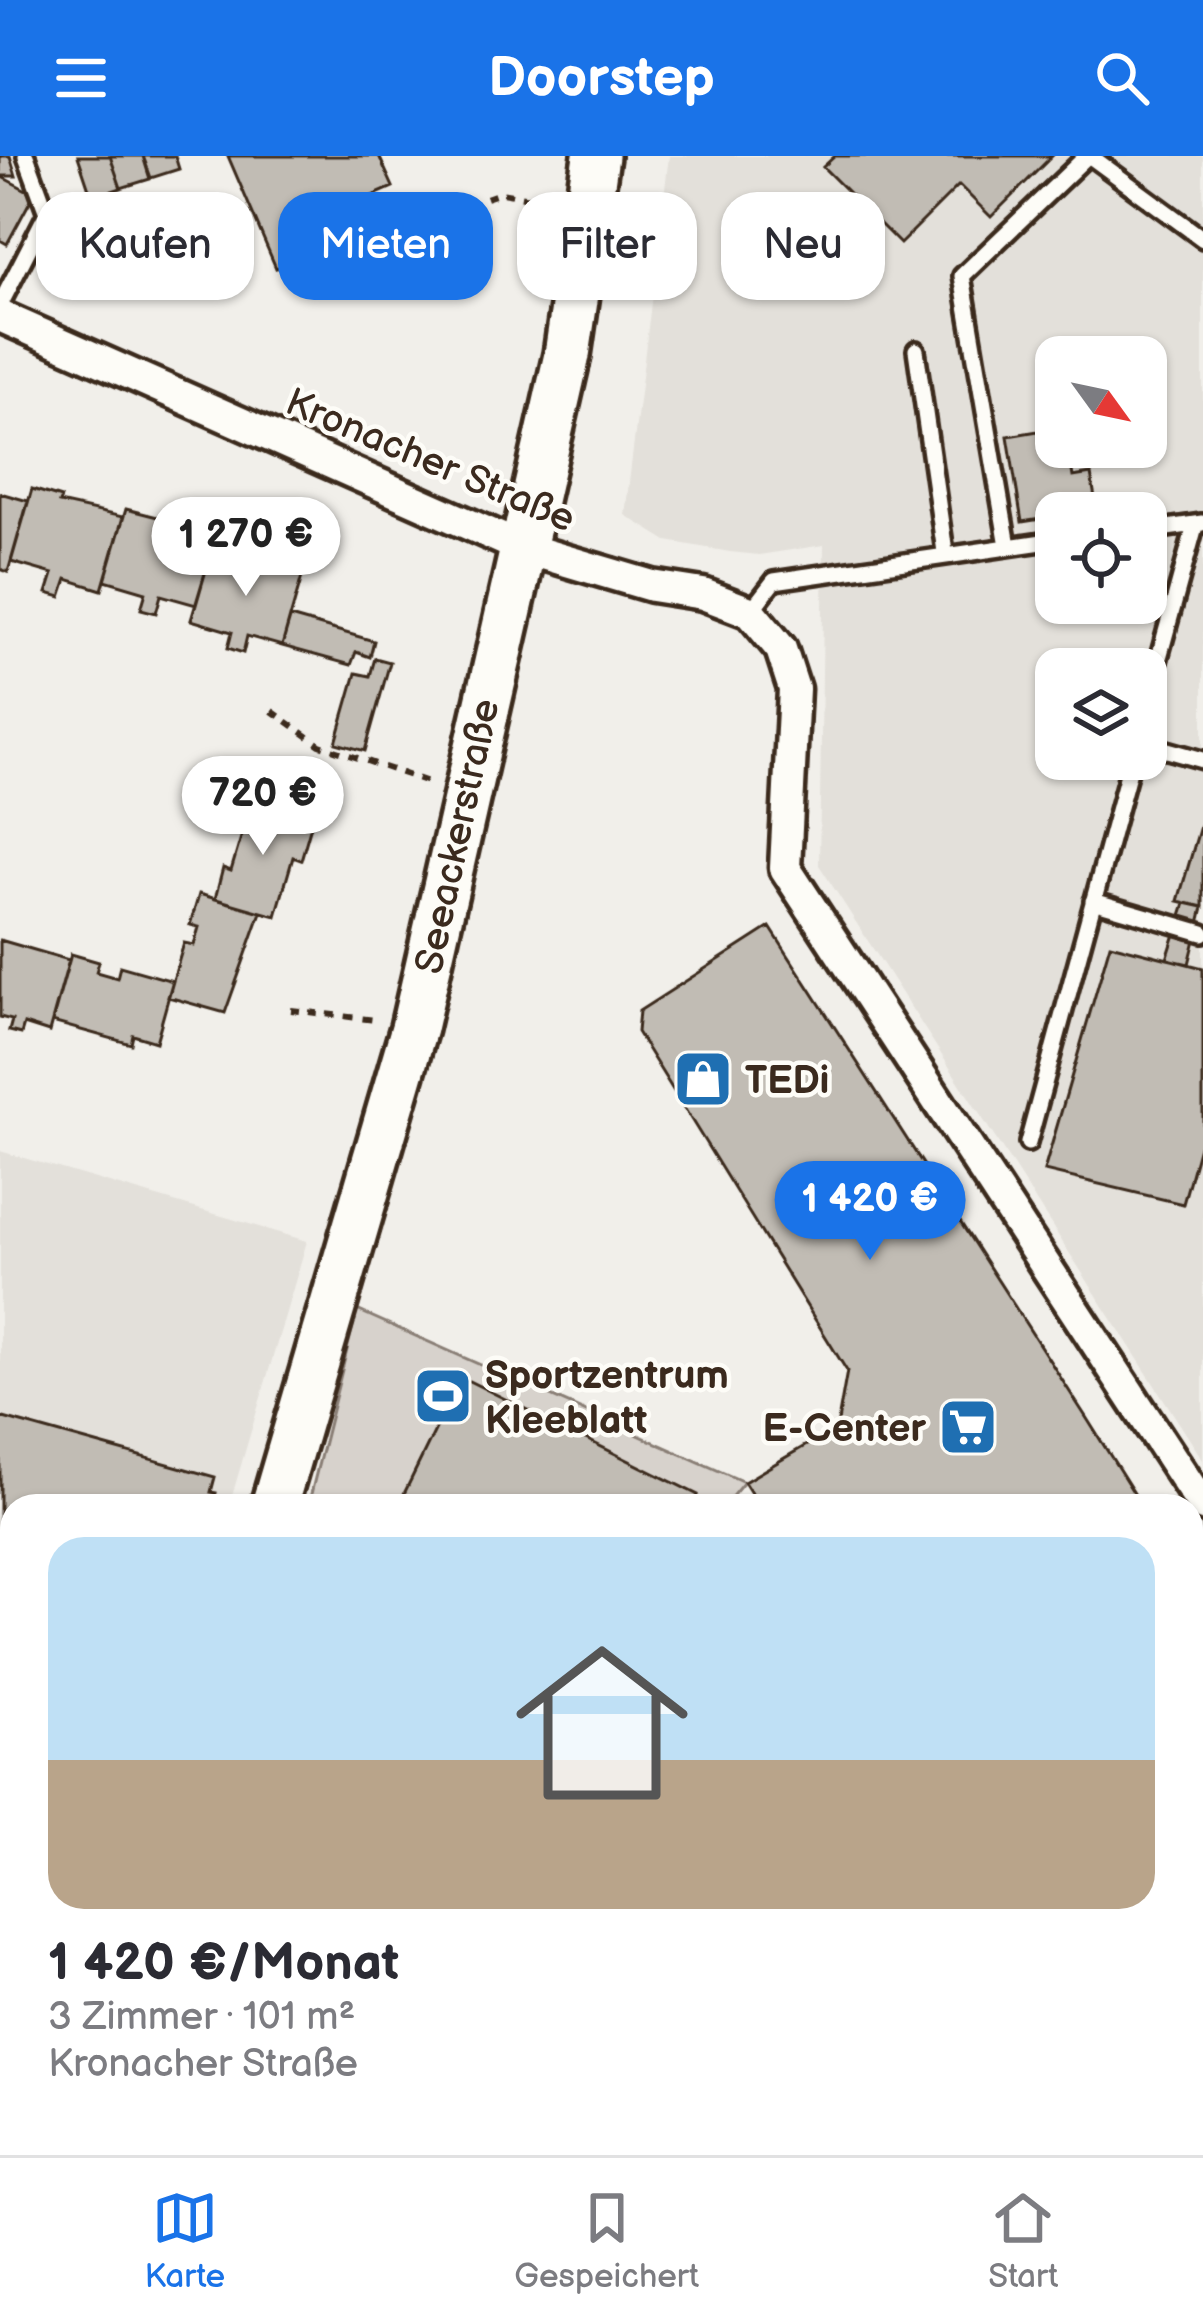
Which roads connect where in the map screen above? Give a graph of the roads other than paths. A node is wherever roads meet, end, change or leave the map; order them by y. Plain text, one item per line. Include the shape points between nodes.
1 (26, 156) edge
2 (596, 156) edge
3 (1088, 156) edge
4 (1203, 239) edge
5 (0, 305) edge
6 (0, 316) edge
7 (916, 350) dead end
8 (1199, 524) edge
9 (1167, 528) edge
10 (1035, 543) edge
11 (1008, 546) junction
12 (520, 547) junction
13 (944, 553) junction
14 (750, 612) junction
15 (1163, 648) edge
16 (1167, 750) edge
17 (1203, 760) edge
18 (1126, 780) edge
19 (1093, 901) junction
20 (1203, 933) edge
21 (1028, 1143) dead end
22 (278, 1494) edge
23 (1195, 1494) edge

1 - 5 lane via 47,213
2 - 12 main road, Seeackerstraße via 567,355
3 - 4 lane
3 - 11 lane via 962,276
6 - 12 street, Kronacher Straße
7 - 13 lane
8 - 9 lane
8 - 15 lane
10 - 11 lane
11 - 13 lane
12 - 14 street, Kronacher Straße
12 - 22 main road, Seeackerstraße via 414,1028
13 - 14 lane via 774,581
14 - 23 street via 781,649 794,689 785,868
16 - 17 lane
18 - 19 lane
19 - 20 lane
19 - 21 lane

